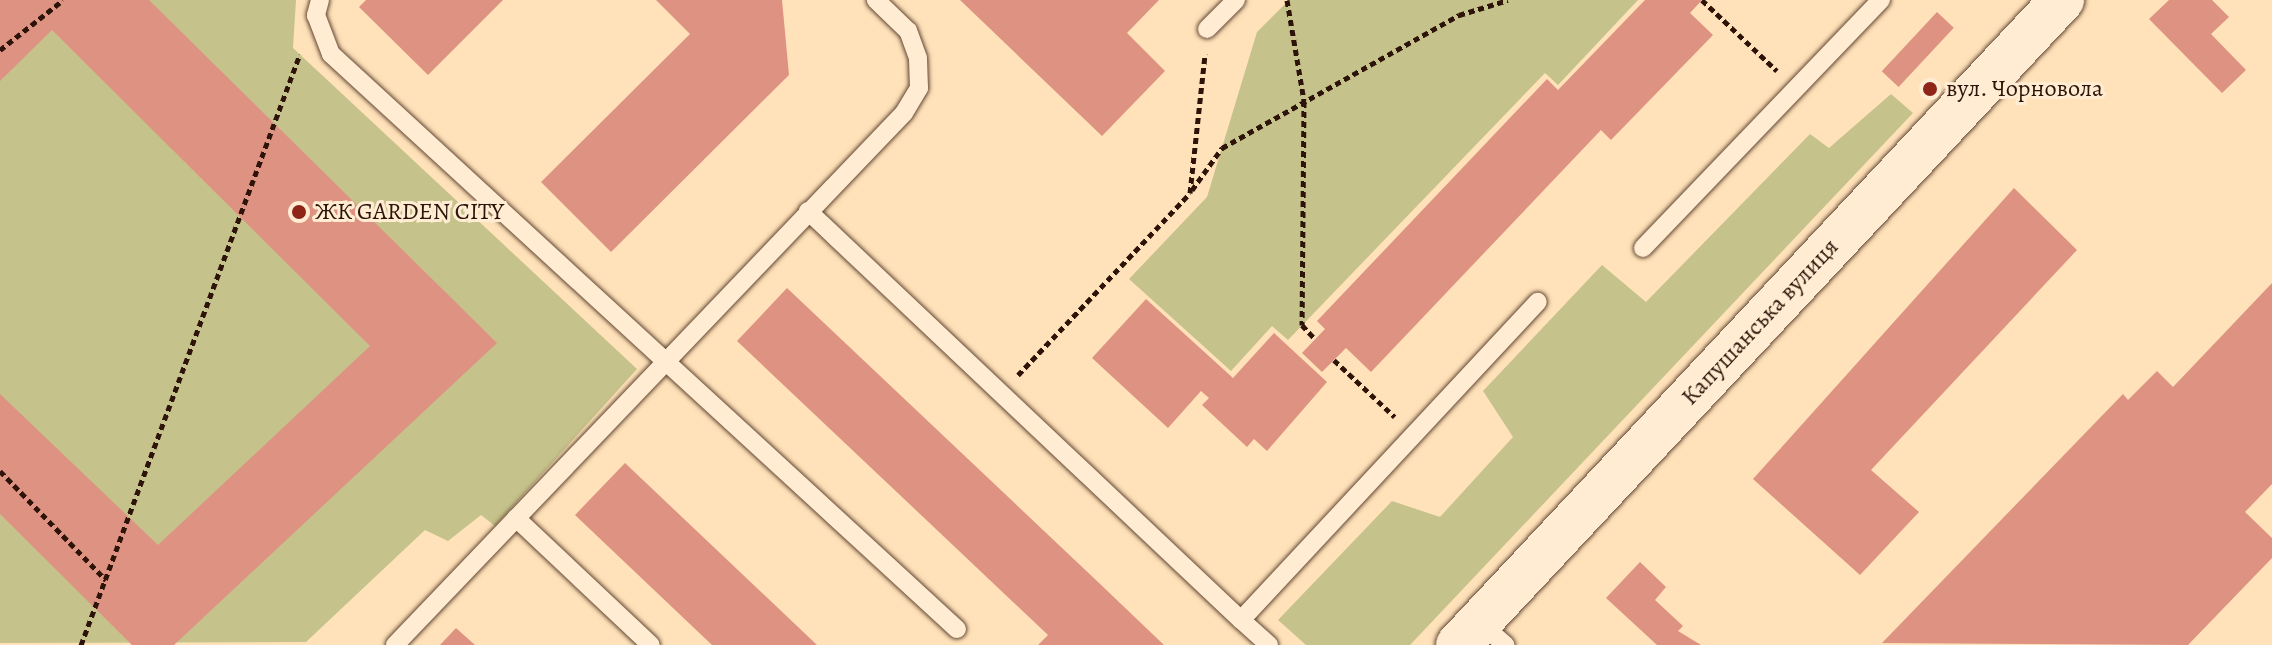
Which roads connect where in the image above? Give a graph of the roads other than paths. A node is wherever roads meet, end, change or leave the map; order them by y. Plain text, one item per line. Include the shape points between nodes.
1 (320, 0) edge
2 (876, 0) edge
3 (1236, 0) edge
4 (1881, 0) edge
5 (2062, 0) edge
6 (1207, 29) road end
7 (808, 211) junction
8 (1643, 248) dead end
9 (1538, 302) dead end
10 (669, 357) junction
11 (516, 518) junction
12 (1241, 620) junction
13 (957, 629) dead end
14 (1481, 637) edge
15 (395, 645) edge
16 (651, 645) edge
17 (1269, 645) edge

1 - 10 lane via 316,15 331,54
2 - 7 lane via 908,31 919,88
3 - 6 lane
4 - 8 lane
5 - 14 street, Капушанська вулиця
7 - 10 lane
7 - 12 lane
9 - 12 lane
10 - 11 lane
10 - 13 lane
11 - 15 lane
11 - 16 lane
12 - 17 lane

